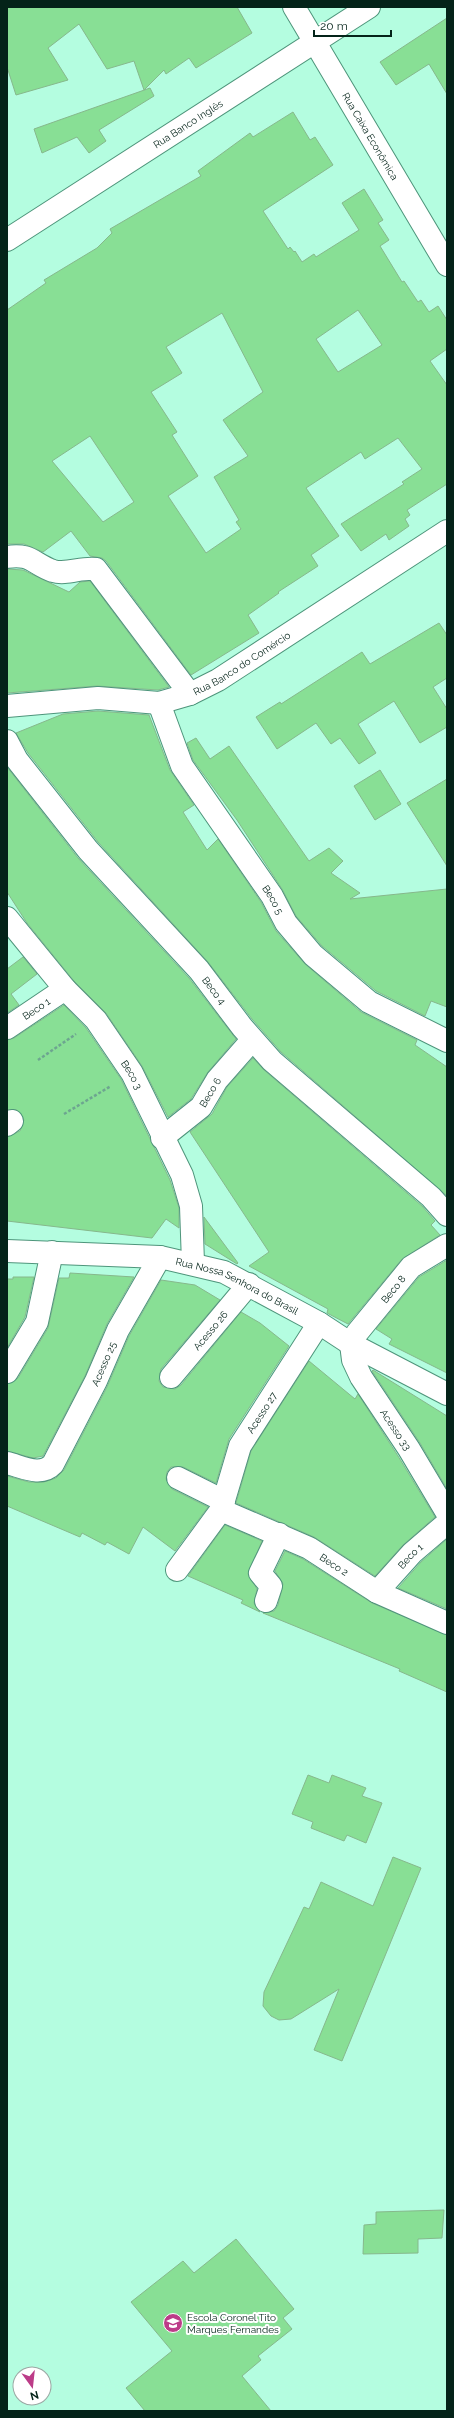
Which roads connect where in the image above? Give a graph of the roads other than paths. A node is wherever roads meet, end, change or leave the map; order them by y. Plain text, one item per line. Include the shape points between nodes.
1 (294, 7) edge
2 (369, 7) edge
3 (314, 42) junction
4 (7, 240) edge
5 (447, 265) edge
6 (447, 531) edge
7 (7, 556) edge
8 (190, 694) junction
9 (159, 703) junction
10 (7, 706) edge
11 (7, 741) edge
12 (7, 918) edge
13 (65, 989) junction
14 (7, 1028) edge
15 (252, 1040) junction
16 (447, 1041) edge
17 (162, 1138) junction
18 (447, 1214) edge
19 (447, 1245) edge
20 (7, 1251) edge
21 (52, 1252) junction
22 (160, 1257) junction
23 (193, 1263) junction
24 (249, 1284) junction
25 (319, 1323) junction
26 (351, 1344) junction
27 (7, 1372) edge
28 (171, 1377) dead end
29 (447, 1394) edge
30 (7, 1464) edge
31 (178, 1478) dead end
32 (222, 1505) junction
33 (447, 1513) edge
34 (447, 1523) edge
35 (279, 1534) junction
36 (177, 1570) dead end
37 (378, 1592) junction
38 (266, 1601) dead end
39 (447, 1623) edge

1 - 3 street, Rua Caixa Econômica
2 - 3 street, Rua Banco Inglês
3 - 4 street, Rua Banco Inglês
3 - 5 street, Rua Caixa Econômica
6 - 8 street, Rua Banco do Comércio via 218,680
7 - 8 street via 28,556 52,570 63,572 96,569
8 - 9 street, Rua Banco do Comércio
9 - 10 street, Rua Banco do Comércio via 98,698
9 - 16 street, Beco 5 via 182,766 272,896 286,923 313,955 369,1002
11 - 15 street, Beco 4 via 16,760 88,850 199,970
12 - 13 street, Beco 3
13 - 14 street, Beco 1
13 - 17 street, Beco 3 via 96,1020 132,1073
15 - 17 street, Beco 6 via 217,1080 201,1107
15 - 18 street, Beco 4 via 272,1061 431,1196
17 - 23 street, Beco 3 via 182,1175 191,1206
19 - 26 street, Beco 8 via 411,1267 357,1333
20 - 21 street, Rua Nossa Senhora do Brasil
21 - 22 street, Rua Nossa Senhora do Brasil
21 - 27 street via 37,1322
22 - 23 street, Rua Nossa Senhora do Brasil
22 - 30 street, Acesso 25 via 118,1330 96,1381 53,1464 47,1470 39,1471
23 - 24 street, Rua Nossa Senhora do Brasil via 224,1272
24 - 25 street, Rua Nossa Senhora do Brasil
24 - 28 street, Acesso 26
25 - 26 street, Rua Nossa Senhora do Brasil
25 - 32 street, Acesso 27 via 240,1446
26 - 29 street, Rua Nossa Senhora do Brasil
26 - 33 street, Acesso 33 via 353,1360 361,1378
31 - 32 street, Beco 2
32 - 35 street, Beco 2
32 - 36 street
34 - 37 street, Beco 1 via 412,1553
35 - 37 street, Beco 2 via 309,1548
35 - 38 street via 260,1573 271,1586
37 - 39 street, Beco 2

